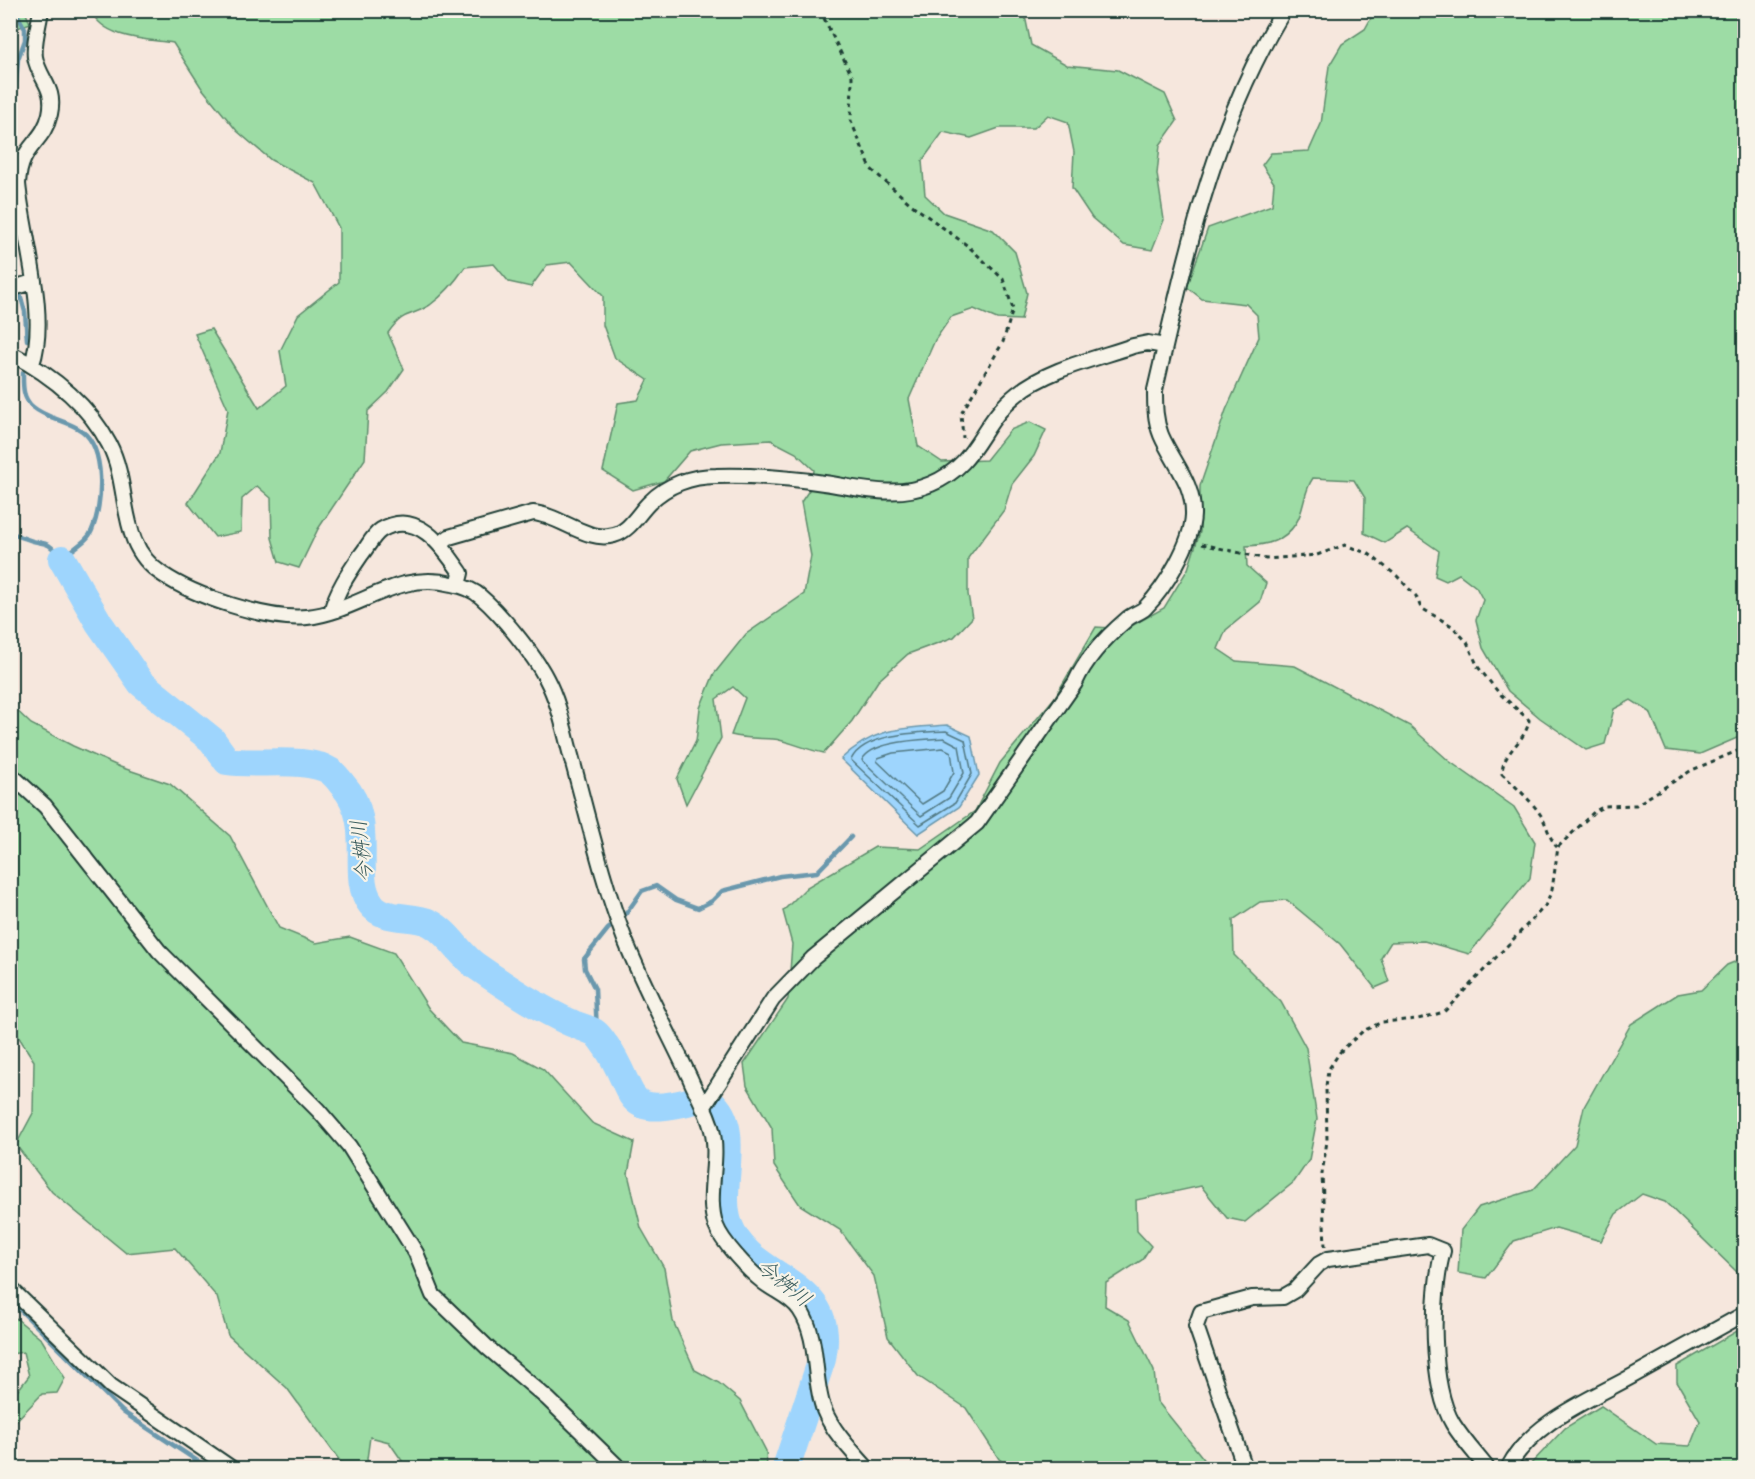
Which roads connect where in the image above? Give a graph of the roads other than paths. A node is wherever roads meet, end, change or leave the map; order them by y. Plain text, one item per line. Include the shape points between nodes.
1 (41, 10) edge
2 (1284, 10) edge
3 (33, 282) junction
4 (10, 289) edge
5 (1165, 346) junction
6 (10, 353) edge
7 (32, 364) junction
8 (441, 543) junction
9 (458, 585) junction
10 (331, 612) junction
11 (10, 774) edge
12 (703, 1108) junction
13 (10, 1288) edge
14 (1744, 1314) edge
15 (231, 1468) edge
16 (619, 1468) edge
17 (867, 1468) edge
18 (1245, 1468) edge
19 (1487, 1468) edge
20 (1508, 1468) edge

1 - 3 street via 34,51 38,69 50,89 50,115 43,133 26,150 18,184
2 - 5 street via 1244,88 1195,220
3 - 4 street
3 - 7 street via 38,315 37,350
5 - 8 street via 1133,346 1034,381 1014,395 988,424 967,461 939,480 900,491 714,476 688,479 666,489 616,535 602,537 533,513 449,537
5 - 12 street via 1155,390 1155,415 1162,437 1187,480 1193,517 1189,540 1156,596 1143,610 1128,617 1083,665 1075,683 977,823 813,958 772,999
6 - 7 street
7 - 10 street via 53,378 84,409 110,446 130,533 142,557 160,574 270,616 305,617
8 - 9 street via 461,573
8 - 10 street via 420,527 398,523 380,531 343,580
9 - 10 street via 410,580
9 - 12 street via 480,595 548,680 626,940
11 - 16 street via 45,806 159,951 349,1146 417,1253 433,1295 557,1406
12 - 17 street via 713,1132 716,1226 735,1254 762,1281 798,1305 811,1333 823,1408 833,1427
13 - 15 street via 111,1386
14 - 20 street via 1566,1413 1534,1435
18 - 19 street via 1196,1326 1201,1312 1252,1298 1283,1297 1328,1259 1428,1245 1443,1251 1435,1304 1437,1374 1442,1400 1453,1424

